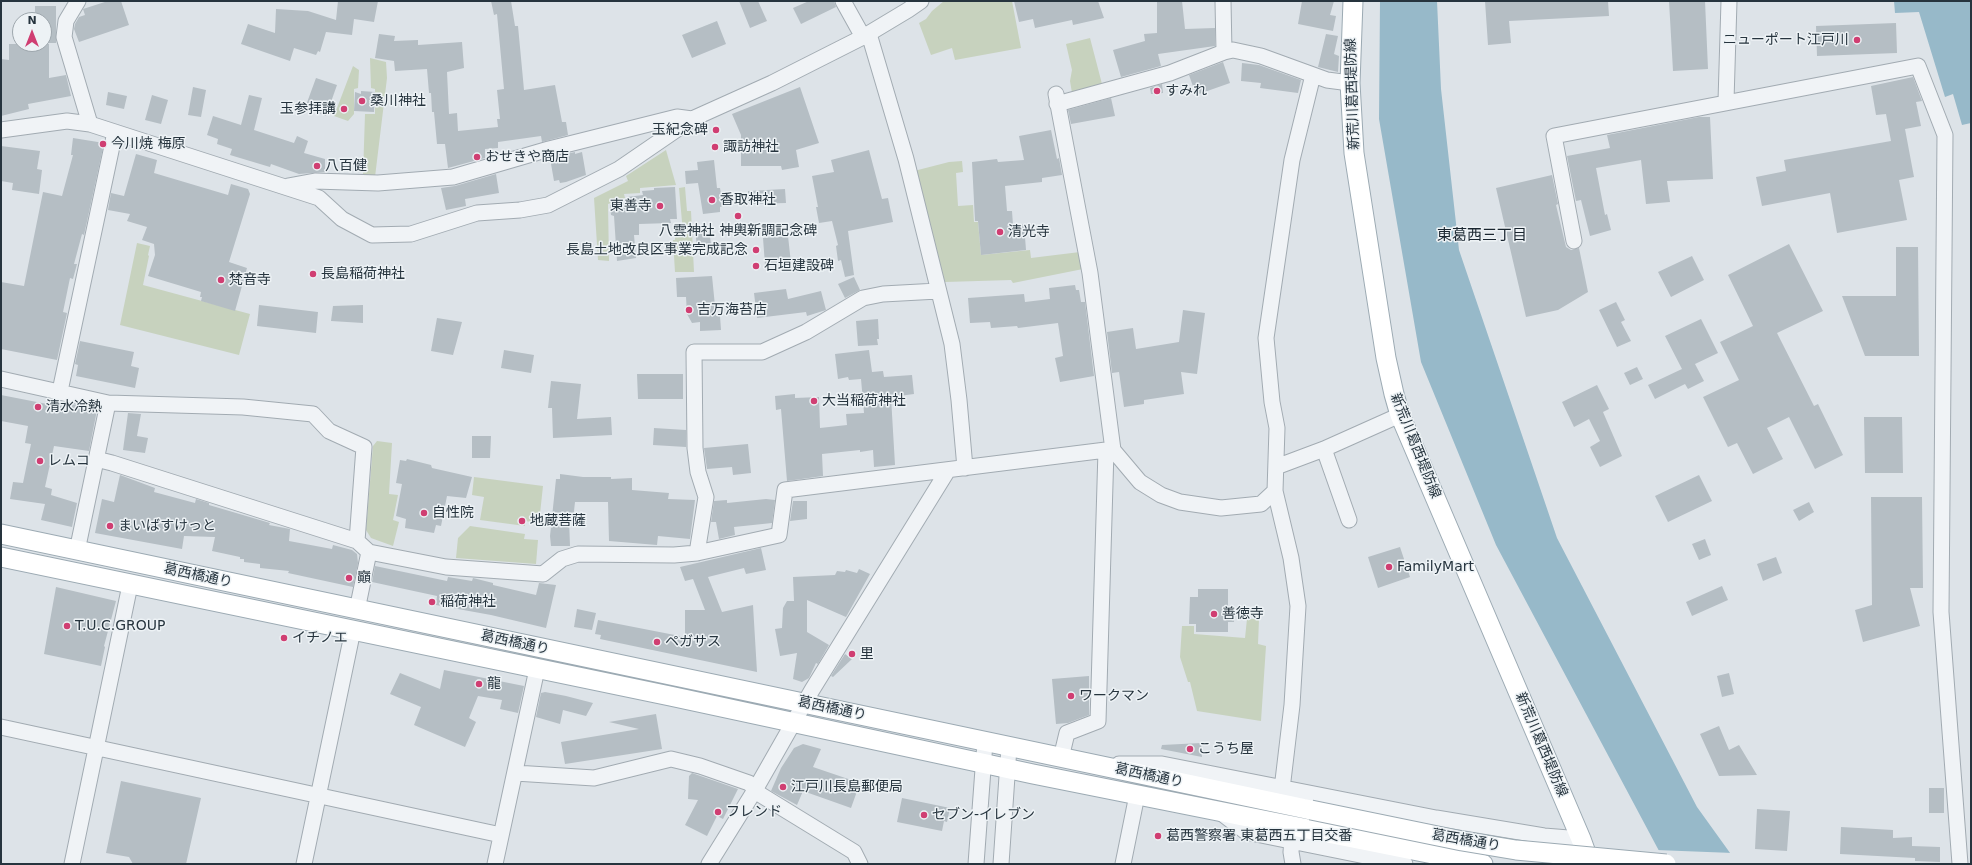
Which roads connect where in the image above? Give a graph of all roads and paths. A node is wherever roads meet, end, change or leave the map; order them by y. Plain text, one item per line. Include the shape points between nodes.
1 (78, 1) edge
2 (843, 1) edge
3 (921, 1) edge
4 (1223, 1) edge
5 (1352, 1) edge
6 (1729, 1) edge
7 (866, 35) junction
8 (1224, 52) junction
9 (1313, 75) junction
10 (1350, 83) junction
11 (1726, 101) junction
12 (692, 119) junction
13 (90, 124) junction
14 (1, 130) edge
15 (114, 132) junction
16 (287, 186) junction
17 (1574, 241) dead end
18 (938, 291) junction
19 (1, 379) edge
20 (60, 391) junction
21 (108, 404) junction
22 (1400, 415) junction
23 (1324, 449) junction
24 (1109, 450) junction
25 (96, 459) junction
26 (1276, 467) junction
27 (965, 468) junction
28 (948, 470) junction
29 (1275, 491) junction
30 (1349, 520) dead end
31 (1, 534) edge
32 (357, 542) junction
33 (77, 551) junction
34 (369, 552) junction
35 (697, 553) junction
36 (1, 557) edge
37 (130, 585) junction
38 (357, 610) junction
39 (353, 630) junction
40 (537, 669) junction
41 (804, 704) junction
42 (793, 722) junction
43 (1, 727) edge
44 (985, 742) junction
45 (1009, 747) junction
46 (96, 748) junction
47 (1060, 758) junction
48 (983, 763) junction
49 (1090, 764) junction
50 (1007, 768) junction
51 (515, 773) junction
52 (1282, 789) junction
53 (755, 790) junction
54 (319, 794) junction
55 (1137, 795) junction
56 (1219, 811) junction
57 (501, 835) junction
58 (1581, 839) junction
59 (1292, 840) junction
60 (1648, 863) edge
61 (72, 864) edge
62 (304, 864) edge
63 (495, 864) edge
64 (710, 864) edge
65 (860, 864) edge
66 (976, 864) edge
67 (1001, 864) edge
68 (1123, 864) edge
69 (1293, 864) edge
70 (1405, 864) edge
71 (1483, 864) edge
72 (1590, 864) edge
73 (1666, 864) edge
74 (1960, 864) edge

1 - 13 street via 66,21 64,37
2 - 7 street
3 - 7 street
4 - 8 street
5 - 10 main road, 新荒川葛西堤防線
6 - 11 street
7 - 12 street via 772,83
7 - 18 street via 906,159
8 - 9 street via 1233,50 1261,56
8 - 24 street via 1170,73 1057,99 1090,273
9 - 10 street
9 - 26 street via 1292,160 1266,338 1277,428
10 - 22 main road, 新荒川葛西堤防線 via 1355,161 1386,358
11 - 17 street via 1554,136
11 - 74 street via 1918,66 1946,135 1941,612
12 - 16 street via 677,117 549,149 453,178 378,183 315,181
12 - 16 street via 619,169 548,205 477,213 411,234 372,235 342,218 319,198
13 - 14 street via 67,121
13 - 15 street
15 - 16 street
15 - 20 street
18 - 27 street via 952,344
18 - 35 street via 883,294 863,298 806,332 762,352 694,352 695,448 698,472 706,497
19 - 20 street
20 - 21 street
21 - 25 street
21 - 32 street via 242,407 313,414 329,431 364,446
22 - 23 street
22 - 58 main road, 新荒川葛西堤防線
23 - 26 street
23 - 30 street
24 - 27 street
24 - 29 street via 1140,482 1161,495 1180,502 1221,508 1261,504
24 - 47 street via 1098,721 1067,733
25 - 32 street
25 - 33 street
26 - 29 street
27 - 28 street
28 - 35 street via 785,490 780,535
28 - 41 street
29 - 52 street via 1291,558 1298,606 1292,705
31 - 33 main road, 葛西橋通り
32 - 34 street
33 - 38 main road, 葛西橋通り
34 - 35 street via 446,567 543,574 562,559 578,554
34 - 38 street
36 - 37 main road, 葛西橋通り
37 - 39 main road, 葛西橋通り
37 - 46 street
38 - 41 main road, 葛西橋通り
39 - 40 main road, 葛西橋通り
39 - 54 street
40 - 42 main road, 葛西橋通り
40 - 51 street
41 - 42 street
41 - 44 main road, 葛西橋通り
42 - 48 main road, 葛西橋通り
42 - 53 street
43 - 46 street
44 - 45 main road, 葛西橋通り
44 - 48 street
45 - 47 main road, 葛西橋通り
45 - 50 street
46 - 54 street
46 - 61 street
47 - 49 main road, 葛西橋通り
48 - 50 main road, 葛西橋通り
48 - 66 street
49 - 52 street via 1162,764
49 - 60 main road, 葛西橋通り, bridge via 1462,841 1508,849
50 - 55 main road, 葛西橋通り
50 - 67 street
51 - 53 street via 594,778 671,759 748,783
51 - 57 street
52 - 58 street via 1436,818 1544,836
53 - 64 street
53 - 65 street via 854,852
54 - 57 street
54 - 62 street
55 - 56 main road, 葛西橋通り
55 - 68 street
56 - 59 street via 1246,832
56 - 71 main road, 葛西橋通り
57 - 63 street
58 - 72 main road, 新荒川葛西堤防線
59 - 69 street
59 - 70 street
60 - 73 main road, 葛西橋通り, bridge

